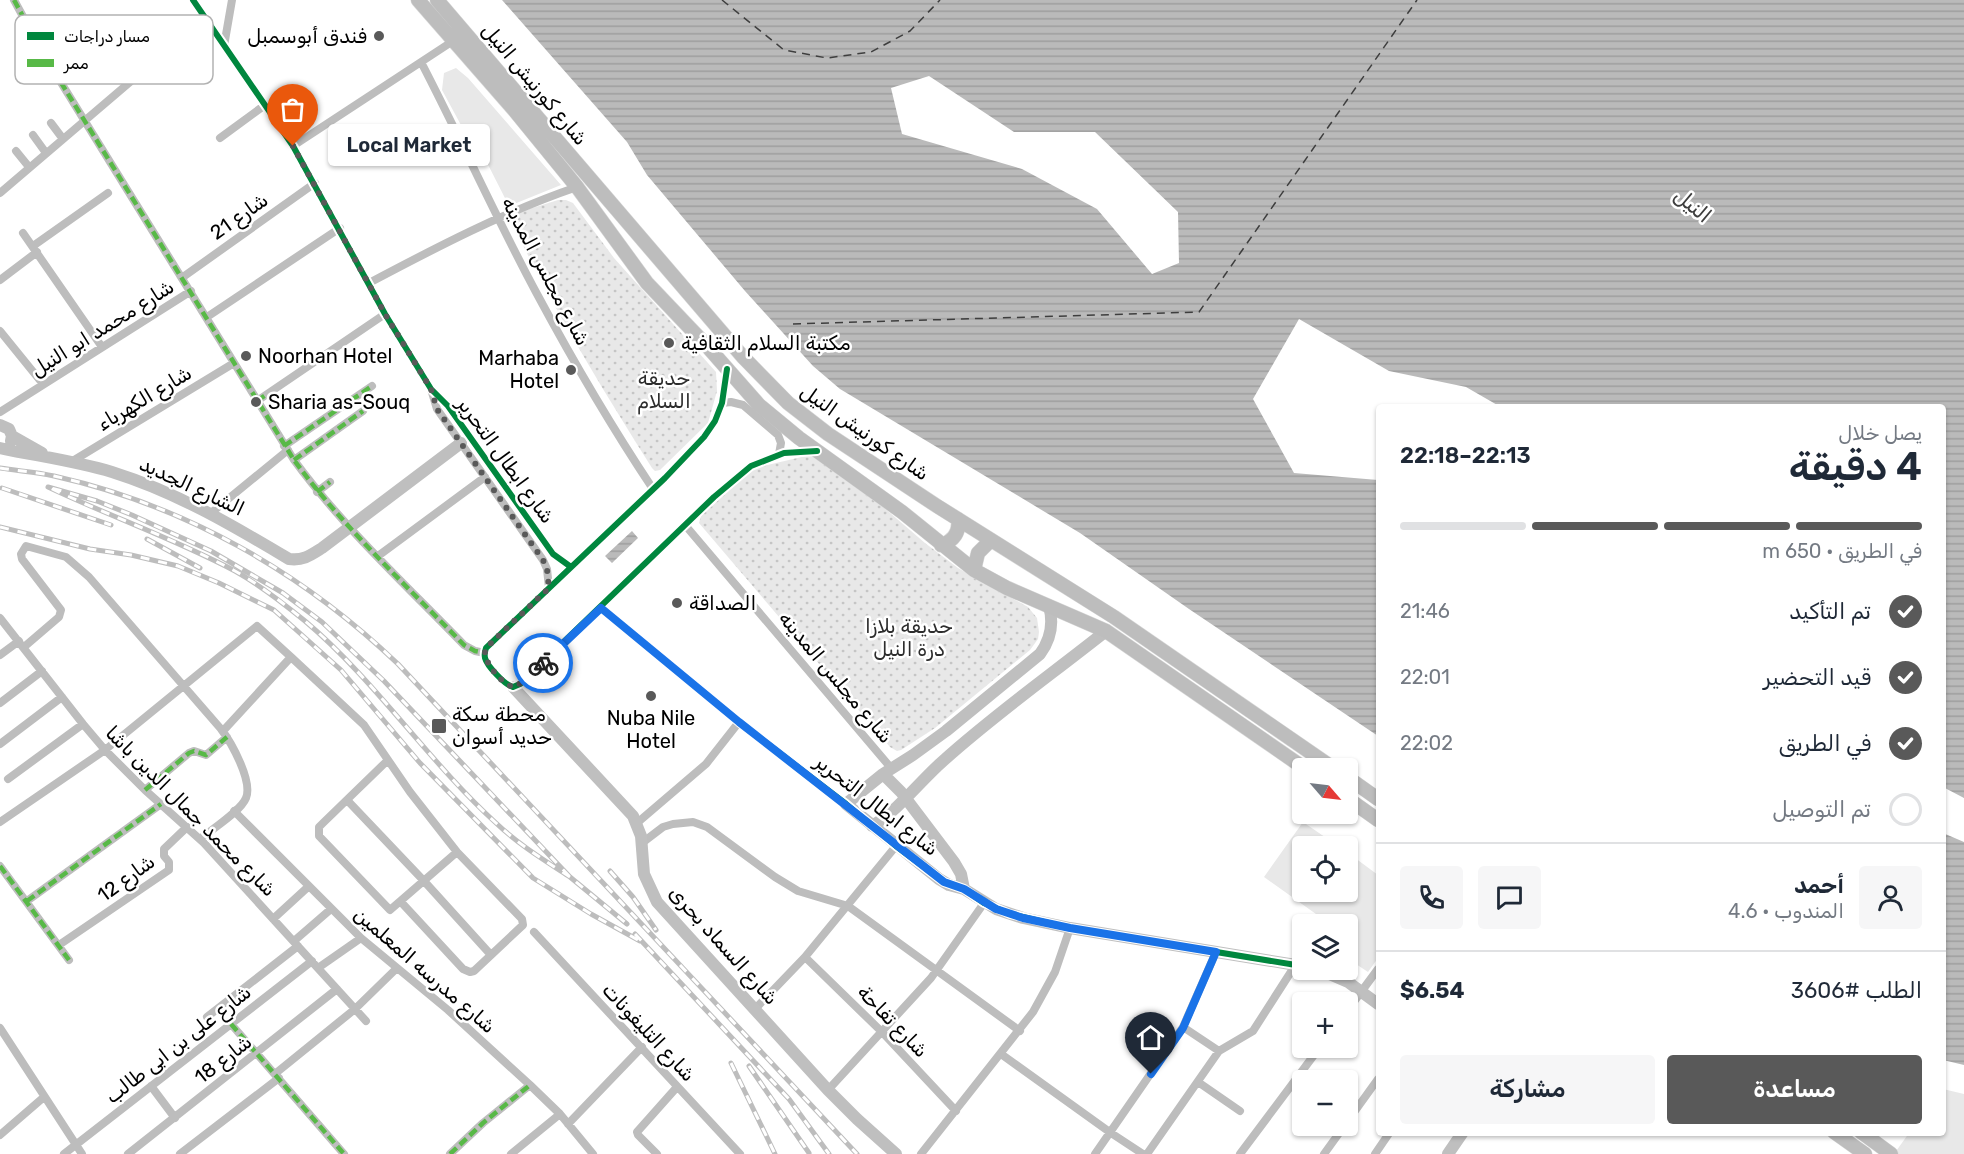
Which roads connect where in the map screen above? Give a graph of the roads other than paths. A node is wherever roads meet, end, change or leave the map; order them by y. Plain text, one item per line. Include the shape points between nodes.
1 (14, 0) edge
2 (193, 0) edge
3 (232, 0) edge
4 (418, 0) edge
5 (437, 0) edge
6 (22, 15) edge
7 (203, 15) edge
8 (213, 30) edge
9 (453, 41) junction
10 (224, 46) junction
11 (421, 62) junction
12 (63, 84) edge
13 (128, 84) edge
14 (265, 105) junction
15 (86, 120) junction
16 (51, 123) dead end
17 (33, 135) dead end
18 (220, 138) dead end
19 (63, 139) junction
20 (293, 146) junction
21 (16, 151) dead end
22 (46, 153) junction
23 (29, 167) junction
24 (315, 183) junction
25 (577, 187) junction
26 (0, 193) edge
27 (108, 193) dead end
28 (498, 218) junction
29 (340, 228) junction
30 (23, 232) dead end
31 (35, 249) junction
32 (183, 277) junction
33 (674, 277) junction
34 (0, 280) edge
35 (369, 283) junction
36 (191, 291) junction
37 (670, 307) junction
38 (385, 314) junction
39 (207, 317) junction
40 (0, 331) edge
41 (102, 347) junction
42 (234, 363) junction
43 (727, 369) junction
44 (43, 384) junction
45 (372, 386) dead end
46 (431, 389) junction
47 (257, 401) junction
48 (722, 403) junction
49 (363, 411) dead end
50 (0, 412) edge
51 (1, 424) edge
52 (12, 436) junction
53 (461, 443) junction
54 (0, 448) edge
55 (286, 448) junction
56 (817, 451) junction
57 (779, 454) junction
58 (52, 457) junction
59 (294, 460) junction
60 (71, 462) junction
61 (485, 477) junction
62 (330, 482) dead end
63 (653, 489) junction
64 (317, 492) junction
65 (211, 513) junction
66 (958, 519) junction
67 (685, 525) junction
68 (349, 527) junction
69 (991, 540) junction
70 (941, 545) junction
71 (378, 556) junction
72 (571, 567) junction
73 (975, 570) junction
74 (549, 588) junction
75 (1049, 606) junction
76 (601, 608) junction
77 (0, 618) edge
78 (1106, 631) junction
79 (22, 644) junction
80 (485, 652) junction
81 (0, 655) edge
82 (291, 657) junction
83 (42, 671) junction
84 (184, 686) junction
85 (513, 687) junction
86 (62, 697) junction
87 (0, 703) edge
88 (739, 722) junction
89 (82, 724) junction
90 (225, 734) junction
91 (0, 744) edge
92 (105, 750) junction
93 (1318, 758) edge
94 (1292, 760) edge
95 (387, 761) junction
96 (887, 771) junction
97 (8, 779) dead end
98 (1358, 785) edge
99 (145, 790) junction
100 (1376, 798) edge
101 (906, 799) junction
102 (347, 800) junction
103 (161, 804) junction
104 (846, 804) junction
105 (1358, 806) edge
106 (234, 811) junction
107 (1376, 819) edge
108 (0, 822) edge
109 (637, 823) junction
110 (872, 826) junction
111 (186, 827) junction
112 (200, 839) junction
113 (642, 843) junction
114 (896, 846) junction
115 (457, 852) junction
116 (0, 866) edge
117 (424, 881) junction
118 (309, 886) junction
119 (964, 889) junction
120 (27, 901) junction
121 (401, 902) junction
122 (984, 903) junction
123 (848, 906) junction
124 (332, 909) junction
125 (273, 919) junction
126 (1070, 928) junction
127 (534, 932) dead end
128 (361, 938) junction
129 (296, 943) junction
130 (59, 945) junction
131 (1216, 952) junction
132 (491, 956) junction
133 (805, 957) junction
134 (69, 960) dead end
135 (312, 961) junction
136 (1292, 964) edge
137 (318, 968) junction
138 (397, 968) junction
139 (936, 970) junction
140 (1376, 972) edge
141 (1292, 975) edge
142 (1344, 980) edge
143 (337, 989) junction
144 (1362, 991) junction
145 (1358, 996) edge
146 (1376, 1002) edge
147 (355, 1008) junction
148 (755, 1009) junction
149 (207, 1017) dead end
150 (366, 1021) dead end
151 (231, 1024) junction
152 (0, 1028) edge
153 (1183, 1028) junction
154 (1020, 1031) junction
155 (883, 1032) junction
156 (642, 1047) junction
157 (1220, 1051) junction
158 (258, 1053) junction
159 (1001, 1054) junction
160 (1312, 1058) edge
161 (277, 1076) junction
162 (1198, 1082) junction
163 (1376, 1082) edge
164 (530, 1085) junction
165 (151, 1086) junction
166 (677, 1087) junction
167 (828, 1090) junction
168 (44, 1097) junction
169 (1358, 1107) edge
170 (956, 1111) junction
171 (1240, 1111) dead end
172 (560, 1114) junction
173 (175, 1118) junction
174 (568, 1124) junction
175 (1111, 1133) junction
176 (0, 1135) edge
177 (1337, 1136) edge
178 (1387, 1136) edge
179 (1460, 1136) edge
180 (1840, 1136) edge
181 (1866, 1136) edge
182 (76, 1145) junction
183 (64, 1154) edge
184 (82, 1154) edge
185 (128, 1154) edge
186 (180, 1154) edge
187 (344, 1154) edge
188 (450, 1154) edge
189 (512, 1154) edge
190 (593, 1154) edge
191 (657, 1154) edge
192 (740, 1154) edge
193 (896, 1154) edge
194 (921, 1154) edge
195 (1095, 1154) edge
196 (1145, 1154) edge
197 (1240, 1154) edge
198 (1324, 1154) edge
199 (1375, 1154) edge
200 (1448, 1154) edge
201 (1865, 1154) edge
202 (1891, 1154) edge

1 - 6 street
2 - 7 street, شارع ابطال التحرير
3 - 10 street
4 - 9 main road, شارع كورنيش النيل
5 - 33 main road, شارع كورنيش النيل
8 - 10 street, شارع ابطال التحرير
9 - 11 street
9 - 25 main road, شارع كورنيش النيل
10 - 14 street, شارع ابطال التحرير
11 - 20 street
11 - 28 street, شارع مجلس المدينه
12 - 15 street
13 - 15 street
14 - 18 street
14 - 20 street, شارع ابطال التحرير
15 - 19 street
15 - 32 street
16 - 19 street
17 - 22 street
19 - 22 street
20 - 24 street, شارع ابطال التحرير
21 - 23 street
22 - 23 street
23 - 26 street
24 - 29 street, شارع ابطال التحرير
24 - 32 street, شارع 21
25 - 28 street
25 - 37 main road, شارع كورنيش النيل via 637,270
27 - 31 street
28 - 35 street
28 - 63 street, شارع مجلس المدينه via 570,355
29 - 35 street, شارع ابطال التحرير
29 - 39 street
30 - 31 street
31 - 34 street
31 - 41 street
32 - 36 street
33 - 37 main road via 666,274 659,281
33 - 66 main road, شارع كورنيش النيل via 788,403 828,434
35 - 38 street, شارع ابطال التحرير
36 - 39 street
36 - 41 street, شارع محمد ابو النيل
37 - 43 main road, شارع كورنيش النيل
38 - 46 street, شارع ابطال التحرير
38 - 47 street
39 - 42 street
40 - 44 street
41 - 44 street, شارع محمد ابو النيل
42 - 47 street
42 - 60 street, شارع الكهرباء
43 - 48 street
43 - 56 main road, شارع كورنيش النيل via 759,405
44 - 50 street, شارع محمد ابو النيل
45 - 55 street
46 - 53 street, شارع ابطال التحرير via 434,404
46 - 72 street, شارع ابطال التحرير via 448,406 553,554
47 - 55 street
48 - 57 street via 743,405 778,435
48 - 63 street via 704,437
49 - 59 street
51 - 52 street
52 - 54 street
52 - 58 street, الشارع الجديد
53 - 61 street, شارع ابطال التحرير
53 - 68 street
54 - 58 street, الشارع الجديد
55 - 59 street
55 - 65 street
56 - 57 street
56 - 70 main road, شارع كورنيش النيل
57 - 67 street via 751,466
58 - 60 street, الشارع الجديد
59 - 64 street
60 - 65 street, الشارع الجديد via 145,483
61 - 71 street
61 - 74 street, شارع ابطال التحرير via 543,560
62 - 64 street
63 - 72 street
64 - 68 street
65 - 68 street, الشارع الجديد via 289,559 310,556
66 - 69 main road, شارع كورنيش النيل
66 - 70 main road via 957,533
67 - 76 street
67 - 96 street, شارع مجلس المدينه
68 - 71 street
69 - 73 main road via 978,553
69 - 93 main road, شارع كورنيش النيل via 1114,617
70 - 73 main road, شارع كورنيش النيل
71 - 80 street via 464,645
72 - 74 street
73 - 75 main road, شارع كورنيش النيل
74 - 80 street
75 - 78 main road, شارع كورنيش النيل
75 - 96 street via 1051,629 1040,654 946,731
76 - 85 street
76 - 88 street, شارع ابطال التحرير
77 - 79 street, شارع محمد جمال الدين باشا
78 - 94 main road, شارع كورنيش النيل
78 - 101 street via 951,754
79 - 81 street
79 - 83 street, شارع محمد جمال الدين باشا
79 - 84 street via 59,617 61,610 22,559 26,546 72,560
80 - 85 street via 487,662
82 - 84 street via 257,626
82 - 90 street
82 - 95 street via 359,719
83 - 86 street, شارع محمد جمال الدين باشا
83 - 87 street
84 - 90 street
84 - 92 street
85 - 109 street, شارع السماد بحرى
86 - 89 street, شارع محمد جمال الدين باشا
86 - 91 street
88 - 104 street, شارع ابطال التحرير
88 - 109 street via 706,764
89 - 92 street, شارع محمد جمال الدين باشا
89 - 97 street
90 - 99 street via 206,754 189,753
90 - 106 street via 248,787 247,798
92 - 99 street, شارع محمد جمال الدين باشا
92 - 108 street
95 - 102 street
95 - 115 street
96 - 101 street, شارع ابطال التحرير
96 - 104 street
98 - 100 main road
99 - 103 street, شارع محمد جمال الدين باشا
101 - 110 street
101 - 119 street, شارع ابطال التحرير via 958,868
102 - 117 street
102 - 121 street via 323,823 320,836 388,909
103 - 111 street, شارع محمد جمال الدين باشا
103 - 120 street
104 - 110 street, شارع ابطال التحرير
105 - 107 main road
106 - 112 street
106 - 118 street, شارع مدرسه المعلمين
109 - 113 street, شارع السماد بحرى
110 - 114 street, شارع ابطال التحرير
111 - 112 street, شارع محمد جمال الدين باشا
111 - 130 street, شارع 12 via 164,849 170,867 166,873
112 - 125 street, شارع محمد جمال الدين باشا
113 - 123 street via 663,826 693,822 713,831 798,891
113 - 148 street, شارع السماد بحرى via 644,874 657,902
114 - 119 street, شارع ابطال التحرير via 944,882
114 - 123 street
115 - 117 street
115 - 132 street via 523,922
116 - 120 street
117 - 121 street
117 - 132 street
118 - 124 street, شارع مدرسه المعلمين
118 - 125 street
119 - 122 street, شارع ابطال التحرير
120 - 130 street
121 - 132 street via 463,969 474,971
122 - 126 street, شارع ابطال التحرير via 1010,914
122 - 139 street
123 - 133 street
123 - 139 street
124 - 128 street, شارع مدرسه المعلمين
124 - 129 street
125 - 129 street, شارع محمد جمال الدين باشا
126 - 131 street, شارع ابطال التحرير
126 - 154 street via 1055,972
127 - 156 street, شارع التليفونات
128 - 137 street
128 - 138 street, شارع مدرسه المعلمين
129 - 135 street, شارع محمد جمال الدين باشا
129 - 149 street
130 - 134 street
131 - 136 street, شارع ابطال التحرير
131 - 153 street
133 - 148 street
133 - 155 street, شارع تفاحة
135 - 137 street, شارع محمد جمال الدين باشا
135 - 151 street, شارع على بن ابى طالب
137 - 143 street, شارع محمد جمال الدين باشا
138 - 147 street
138 - 164 street, شارع مدرسه المعلمين
139 - 154 street
139 - 155 street
140 - 144 street
141 - 157 street via 1254,1031
142 - 144 street
143 - 147 street, شارع محمد جمال الدين باشا
143 - 158 street, شارع 18
144 - 145 street
144 - 146 street
147 - 150 street, شارع محمد جمال الدين باشا
147 - 161 street
148 - 167 street, شارع السماد بحرى
151 - 158 street
151 - 165 street, شارع على بن ابى طالب
152 - 168 street
153 - 157 street
153 - 175 street
154 - 159 street
155 - 167 street
155 - 170 street, شارع تفاحة
156 - 166 street, شارع التليفونات
156 - 174 street
157 - 162 street
158 - 161 street
158 - 173 street, شارع 18
159 - 170 street
159 - 175 street
160 - 197 street
161 - 186 street
161 - 187 street
162 - 171 street
162 - 196 street
163 - 169 street
164 - 172 street, شارع مدرسه المعلمين
164 - 188 street
165 - 173 street
165 - 182 street, شارع على بن ابى طالب
166 - 191 street via 637,1132
166 - 192 street, شارع التليفونات
167 - 193 street, شارع السماد بحرى
168 - 176 street
168 - 182 street
170 - 194 street
172 - 174 street, شارع مدرسه المعلمين
172 - 189 street
173 - 185 street, شارع 18
174 - 190 street, شارع مدرسه المعلمين
175 - 195 street
175 - 196 street
177 - 198 street
178 - 199 street
179 - 200 street
180 - 201 main road
181 - 202 main road
182 - 183 street, شارع على بن ابى طالب
182 - 184 street

